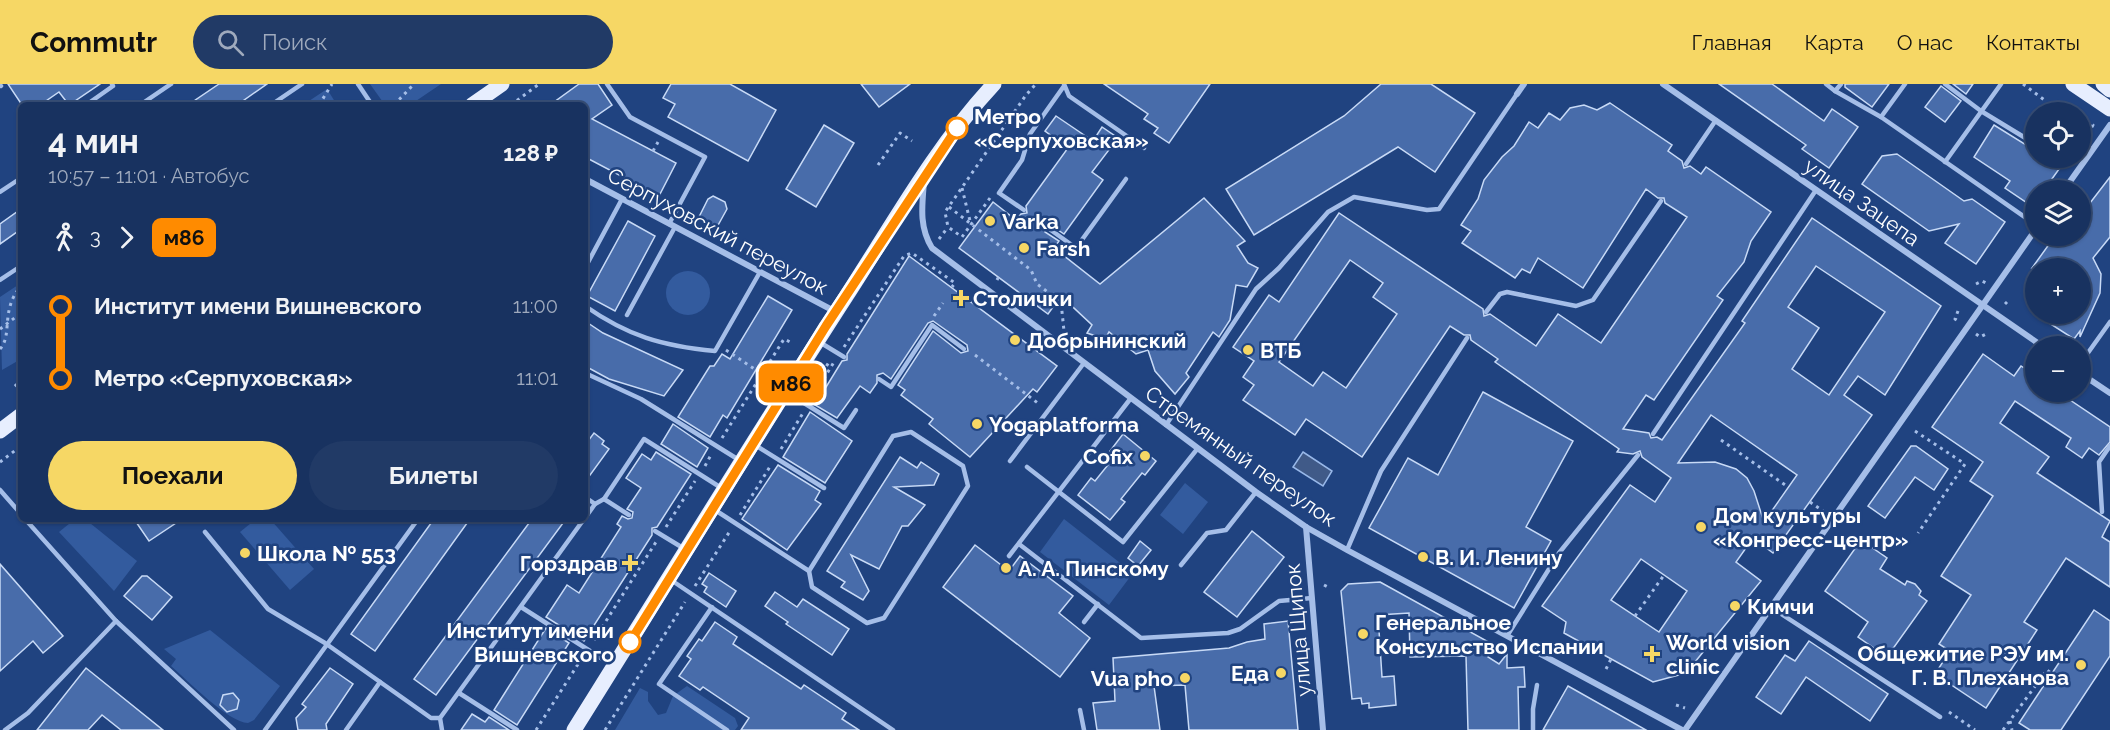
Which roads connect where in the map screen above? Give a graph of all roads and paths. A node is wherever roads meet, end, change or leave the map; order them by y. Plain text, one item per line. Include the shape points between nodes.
1 (112, 84) edge
2 (171, 84) edge
3 (303, 84) edge
4 (332, 84) edge
5 (358, 84) edge
6 (414, 84) edge
7 (502, 84) edge
8 (539, 84) edge
9 (607, 84) edge
10 (983, 84) edge
11 (994, 84) edge
12 (1036, 84) edge
13 (1524, 84) edge
14 (1663, 84) edge
15 (1826, 84) edge
16 (1840, 84) edge
17 (1905, 84) edge
18 (1945, 84) edge
19 (2001, 84) edge
20 (2023, 84) edge
21 (2073, 84) edge
22 (2103, 84) edge
23 (1064, 85) edge
24 (2110, 90) edge
25 (1835, 91) junction
26 (1517, 94) joint
27 (90, 102) edge
28 (144, 102) edge
29 (276, 102) edge
30 (321, 102) edge
31 (370, 102) edge
32 (397, 102) edge
33 (476, 102) edge
34 (512, 102) edge
35 (2044, 102) edge
36 (2110, 109) edge
37 (969, 111) junction
38 (1981, 111) junction
39 (1046, 112) junction
40 (1881, 117) junction
41 (1716, 120) junction
42 (1007, 122) junction
43 (2110, 125) edge
44 (2025, 138) edge
45 (912, 141) dead end
46 (1144, 148) dead end
47 (1945, 162) junction
48 (1686, 164) dead end
49 (878, 165) dead end
50 (925, 175) junction
51 (1126, 179) dead end
52 (18, 180) edge
53 (2071, 180) edge
54 (588, 181) edge
55 (962, 188) junction
56 (1816, 190) junction
57 (0, 192) edge
58 (622, 199) junction
59 (1661, 201) dead end
60 (987, 203) dead end
61 (949, 207) junction
62 (1024, 210) dead end
63 (2025, 219) edge
64 (672, 225) junction
65 (971, 225) junction
66 (948, 227) junction
67 (1048, 228) dead end
68 (939, 238) dead end
69 (2025, 243) edge
70 (588, 262) edge
71 (18, 268) edge
72 (760, 272) junction
73 (0, 280) edge
74 (1986, 283) dead end
75 (1976, 284) dead end
76 (952, 287) dead end
77 (18, 289) edge
78 (943, 303) dead end
79 (1981, 305) junction
80 (588, 308) edge
81 (1958, 311) dead end
82 (836, 312) junction
83 (1486, 312) dead end
84 (18, 315) edge
85 (627, 315) dead end
86 (1958, 321) dead end
87 (2110, 322) edge
88 (932, 325) junction
89 (2, 328) edge
90 (1064, 331) dead end
91 (1986, 333) dead end
92 (1977, 334) dead end
93 (2027, 336) edge
94 (1467, 338) dead end
95 (784, 339) dead end
96 (818, 340) junction
97 (790, 342) dead end
98 (718, 345) junction
99 (0, 349) edge
100 (964, 349) dead end
101 (2091, 349) edge
102 (975, 355) dead end
103 (842, 356) junction
104 (1084, 363) junction
105 (826, 364) dead end
106 (831, 367) junction
107 (588, 374) edge
108 (762, 374) dead end
109 (879, 379) dead end
110 (2091, 380) edge
111 (15, 384) dead end
112 (18, 388) edge
113 (786, 392) junction
114 (2110, 393) edge
115 (1131, 398) junction
116 (808, 405) junction
117 (856, 410) dead end
118 (1048, 410) junction
119 (18, 417) edge
120 (1166, 425) junction
121 (0, 431) edge
122 (1915, 431) dead end
123 (1653, 434) dead end
124 (1721, 440) dead end
125 (753, 443) junction
126 (2110, 446) edge
127 (18, 448) edge
128 (1198, 448) junction
129 (1638, 455) dead end
130 (775, 458) junction
131 (1010, 461) dead end
132 (0, 462) edge
133 (742, 462) junction
134 (1027, 467) dead end
135 (1788, 487) dead end
136 (824, 488) dead end
137 (724, 489) junction
138 (0, 490) edge
139 (1059, 492) junction
140 (1256, 492) junction
141 (588, 499) edge
142 (604, 499) junction
143 (1810, 502) dead end
144 (595, 504) junction
145 (713, 508) junction
146 (18, 511) edge
147 (1823, 511) dead end
148 (2102, 512) dead end
149 (588, 514) edge
150 (629, 515) dead end
151 (29, 522) edge
152 (416, 522) edge
153 (582, 522) edge
154 (735, 523) junction
155 (1306, 527) junction
156 (655, 531) dead end
157 (206, 532) dead end
158 (1918, 533) dead end
159 (1019, 544) junction
160 (686, 550) junction
161 (1347, 550) junction
162 (1009, 556) dead end
163 (1181, 565) dead end
164 (809, 571) junction
165 (1665, 575) dead end
166 (669, 578) junction
167 (691, 593) junction
168 (1312, 598) junction
169 (1098, 604) junction
170 (520, 607) junction
171 (712, 607) junction
172 (1772, 608) junction
173 (1635, 616) dead end
174 (116, 621) junction
175 (1084, 622) dead end
176 (1507, 636) junction
177 (326, 644) junction
178 (1611, 659) dead end
179 (614, 666) junction
180 (1606, 669) dead end
181 (2052, 674) dead end
182 (380, 682) junction
183 (1537, 685) dead end
184 (459, 693) junction
185 (1676, 705) dead end
186 (1685, 708) dead end
187 (1080, 710) dead end
188 (1940, 717) dead end
189 (440, 718) junction
190 (2010, 721) junction
191 (5, 730) edge
192 (234, 730) edge
193 (265, 730) edge
194 (346, 730) edge
195 (442, 730) edge
196 (517, 730) edge
197 (574, 730) edge
198 (605, 730) edge
199 (727, 730) edge
200 (893, 730) edge
201 (1084, 730) edge
202 (1323, 730) edge
203 (1533, 730) edge
204 (1683, 730) edge
205 (2003, 730) edge
206 (2012, 730) edge

1 - 27 lane
2 - 28 lane
3 - 29 lane
4 - 30 path
5 - 31 lane
6 - 32 path
7 - 33 main road
8 - 34 path
9 - 64 lane via 630,117 705,157
10 - 37 street
11 - 37 main road
12 - 42 path
13 - 26 street
14 - 41 street, улица Зацепа
15 - 25 lane
16 - 25 lane
17 - 40 lane
18 - 38 lane
19 - 38 lane
20 - 35 path
21 - 36 main road
22 - 24 main road
23 - 39 lane
23 - 46 lane via 1070,96
25 - 40 lane
26 - 120 lane via 1439,209 1354,197 1329,212 1256,289
37 - 50 main road
38 - 44 lane
38 - 47 lane
39 - 42 path
39 - 62 lane via 1030,134 1022,160 999,193
40 - 47 lane
41 - 48 lane
41 - 56 street, улица Зацепа
42 - 55 path
43 - 53 street
45 - 49 path via 900,133
47 - 63 lane
50 - 82 main road
50 - 104 street, Стремянный переулок via 921,216 925,237 932,248
51 - 67 lane via 1076,248
52 - 57 lane
54 - 58 street, Серпуховский переулок
55 - 61 path
55 - 65 path
56 - 79 street, улица Зацепа
56 - 123 lane
58 - 64 street, Серпуховский переулок
58 - 70 lane
59 - 83 lane via 1593,300 1576,306 1507,292 1500,294
60 - 65 path
61 - 65 path
61 - 66 path via 945,212
64 - 72 street, Серпуховский переулок
64 - 85 lane
65 - 66 path via 962,237
65 - 90 path via 1031,270 1037,284 1061,302
66 - 68 path
69 - 79 street
71 - 73 lane
72 - 82 street, Серпуховский переулок
72 - 98 lane
74 - 75 path
76 - 103 path via 955,284 923,260 912,254 904,256
77 - 89 path via 6,306
78 - 88 path
79 - 93 street, улица Зацепа
79 - 172 street
80 - 98 lane via 645,339 715,351
81 - 86 path
82 - 96 main road
84 - 89 path
87 - 101 lane
88 - 100 lane
88 - 109 lane via 891,387
89 - 99 path via 6,338
91 - 92 path via 1980,337
94 - 161 lane via 1381,471
95 - 97 path
96 - 103 lane
96 - 113 main road
98 - 108 path
102 - 118 path
103 - 106 path
104 - 115 street, Стремянный переулок
104 - 118 lane
105 - 106 path
106 - 116 path
107 - 133 lane via 641,399
110 - 114 street
111 - 112 path
113 - 116 lane
113 - 125 main road
115 - 120 street, Стремянный переулок
115 - 139 lane
116 - 117 lane via 844,428
116 - 130 path
118 - 131 lane
119 - 121 main road
120 - 128 street, Стремянный переулок
122 - 158 path via 1965,464
124 - 135 path
125 - 130 lane
125 - 133 main road
126 - 148 lane via 2099,462
127 - 132 path
128 - 139 lane via 1123,542
128 - 140 street, Стремянный переулок
129 - 176 lane via 1559,553
130 - 136 lane
130 - 154 path
133 - 137 main road
134 - 139 lane
137 - 142 lane via 644,439
137 - 145 main road
138 - 146 lane
139 - 159 lane
140 - 155 street, Стремянный переулок
140 - 163 lane via 1226,530 1207,533
141 - 144 lane
142 - 144 lane
142 - 150 lane
143 - 147 path
144 - 149 lane
145 - 154 lane
145 - 160 main road
151 - 174 lane
152 - 177 lane
153 - 170 lane
154 - 164 lane
154 - 167 path
155 - 161 street, Стремянный переулок
155 - 168 street, улица Щипок
156 - 160 lane
157 - 177 lane via 268,609
159 - 162 lane
159 - 169 lane
160 - 166 main road
161 - 176 street, Стремянный переулок
164 - 164 lane via 893,436 911,432 963,466 968,486 884,618 867,623 812,587
165 - 173 path
166 - 167 lane
166 - 179 main road
167 - 171 lane
167 - 198 path
168 - 169 lane via 1279,601 1228,633 1141,638
168 - 202 street, улица Щипок
169 - 175 lane
170 - 179 lane
170 - 184 lane
171 - 199 lane via 660,684
171 - 200 lane
172 - 188 lane
172 - 204 street
174 - 191 lane via 28,713
174 - 192 lane
176 - 204 street, Стремянный переулок
177 - 182 lane
177 - 193 lane
178 - 180 path
179 - 197 main road
181 - 190 path via 2047,670
182 - 189 lane via 431,718
182 - 194 lane
183 - 203 lane
184 - 189 lane
184 - 196 lane
185 - 186 path
187 - 201 lane
189 - 195 lane
190 - 205 path
190 - 206 path

